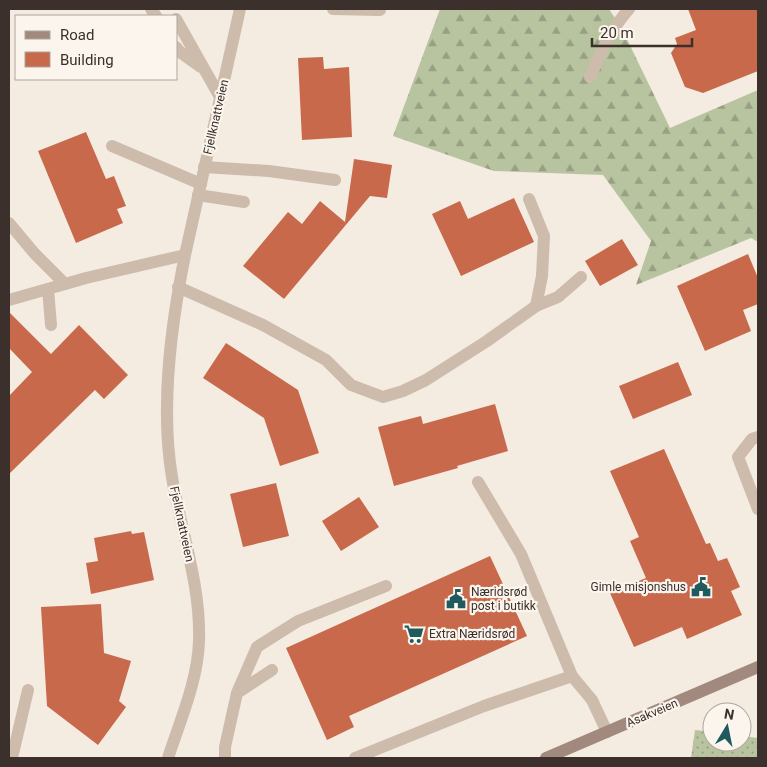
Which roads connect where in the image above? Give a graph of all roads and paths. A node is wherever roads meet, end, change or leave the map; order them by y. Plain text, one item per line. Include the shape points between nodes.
1 (240, 9) edge
2 (333, 9) edge
3 (629, 9) edge
4 (380, 10) edge
5 (178, 21) edge
6 (178, 50) edge
7 (205, 70) junction
8 (590, 77) dead end
9 (220, 97) junction
10 (112, 146) dead end
11 (204, 167) junction
12 (335, 180) dead end
13 (199, 190) junction
14 (530, 198) dead end
15 (244, 202) dead end
16 (9, 223) edge
17 (185, 255) junction
18 (581, 278) dead end
19 (65, 284) junction
20 (178, 286) junction
21 (48, 289) junction
22 (9, 300) edge
23 (536, 306) junction
24 (51, 325) dead end
25 (758, 437) edge
26 (478, 482) dead end
27 (758, 509) edge
28 (386, 586) dead end
29 (758, 667) edge
30 (272, 670) dead end
31 (572, 676) junction
32 (28, 690) dead end
33 (237, 693) junction
34 (607, 732) junction
35 (12, 758) edge
36 (168, 758) edge
37 (225, 758) edge
38 (355, 758) edge
39 (546, 758) edge

1 - 9 street, Fjellknattveien
2 - 4 street
3 - 8 street via 608,37
5 - 7 street
6 - 7 street
7 - 9 street
9 - 11 street, Fjellknattveien
10 - 13 street
11 - 12 street
11 - 13 street, Fjellknattveien
13 - 15 street
13 - 17 street, Fjellknattveien
14 - 23 street via 544,236 542,276
16 - 19 street
17 - 19 street
17 - 20 street, Fjellknattveien
18 - 23 street via 558,297
19 - 21 street
20 - 23 street via 263,325 326,360 351,385 383,397 426,380
20 - 36 street, Fjellknattveien via 166,413 171,476 196,595 199,640 196,667
21 - 22 street
21 - 24 street
25 - 27 street via 752,439 738,457
26 - 31 street via 521,554
28 - 33 street via 298,621 257,647
29 - 34 main road, Asakveien
30 - 33 street
31 - 34 street via 592,700
31 - 38 street via 484,706
32 - 35 street
33 - 37 street
34 - 39 main road, Asakveien

